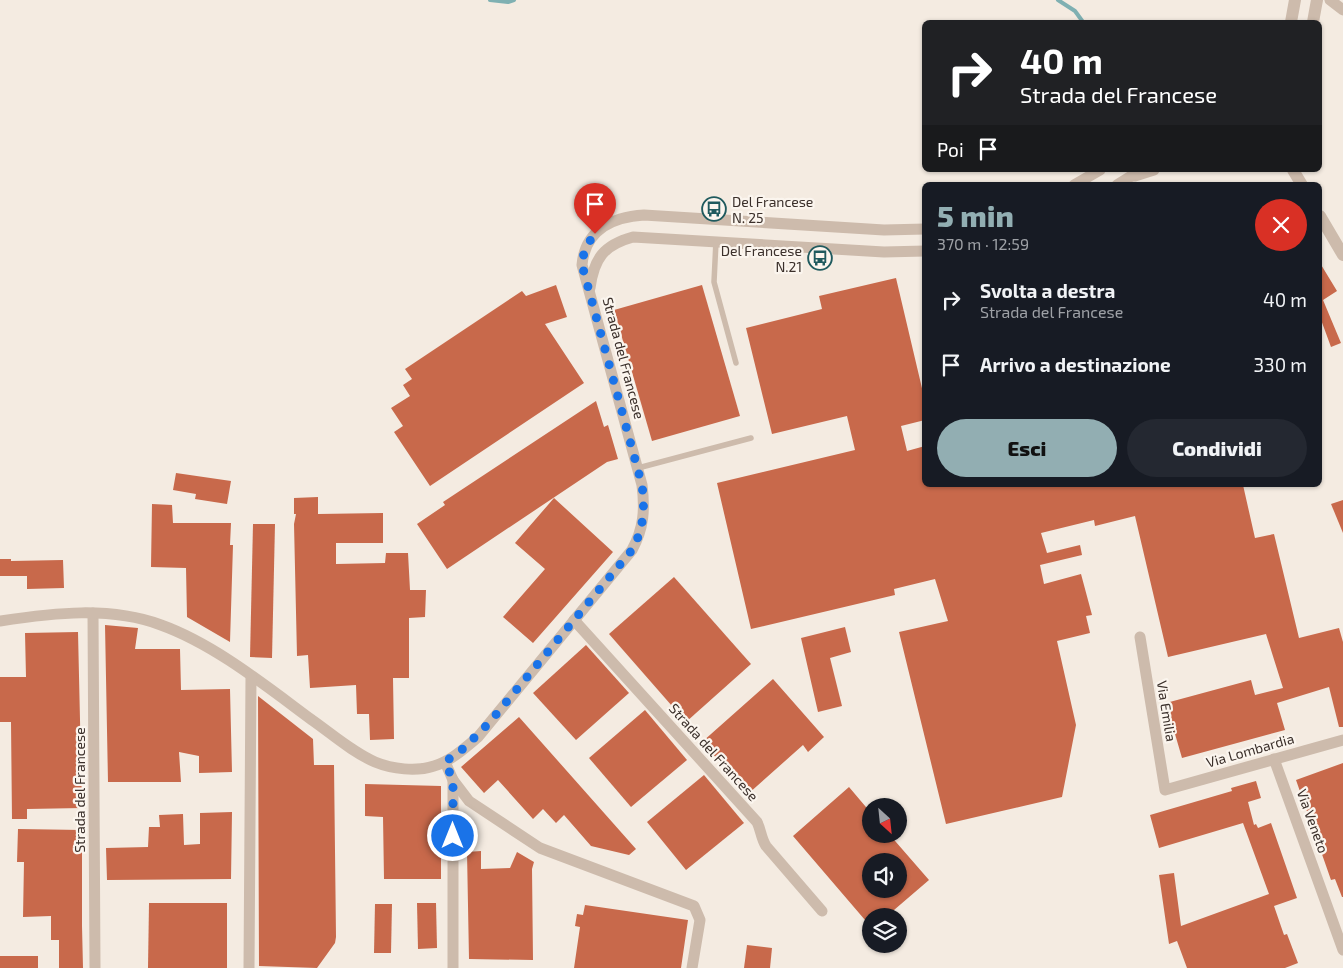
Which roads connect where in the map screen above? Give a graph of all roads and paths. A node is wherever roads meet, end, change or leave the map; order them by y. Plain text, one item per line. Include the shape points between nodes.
1 (1295, 0) edge
2 (1317, 0) edge
3 (1330, 0) edge
4 (1343, 10) edge
5 (1291, 20) edge
6 (1313, 20) edge
7 (1097, 172) edge
8 (1139, 172) edge
9 (1147, 172) edge
10 (1131, 177) junction
11 (1079, 182) edge
12 (1123, 182) edge
13 (1322, 219) edge
14 (726, 220) junction
15 (922, 232) edge
16 (720, 241) junction
17 (922, 251) edge
18 (1343, 255) edge
19 (590, 289) junction
20 (736, 363) dead end
21 (751, 438) dead end
22 (638, 468) junction
23 (93, 613) junction
24 (574, 620) junction
25 (0, 621) edge
26 (1140, 637) dead end
27 (252, 676) junction
28 (1343, 740) edge
29 (1274, 758) junction
30 (445, 762) junction
31 (453, 780) junction
32 (1164, 790) joint
33 (822, 912) dead end
34 (1343, 950) edge
35 (95, 968) edge
36 (249, 968) edge
37 (453, 968) edge
38 (692, 968) edge

1 - 5 street
2 - 6 street
3 - 4 street
7 - 11 street
8 - 10 street
9 - 10 street
10 - 12 street
13 - 18 street
14 - 15 street, Strada del Francese
14 - 16 street
14 - 19 street, Strada del Francese via 644,215 605,224 586,245 583,255 582,265
16 - 17 street, Strada del Francese via 884,252
16 - 19 street, Strada del Francese via 644,237 622,240 599,258
16 - 20 lane via 714,282
19 - 22 street, Strada del Francese
21 - 22 lane
22 - 24 street, Strada del Francese via 644,518 638,540
23 - 25 street, Strada del Francese
23 - 27 street, Strada del Francese via 130,615 162,625 192,638
23 - 35 street, Strada del Francese
24 - 30 street, Strada del Francese via 478,736
24 - 33 street, Strada del Francese via 757,822 766,846
26 - 32 street, Via Emilia
27 - 30 street, Strada del Francese via 342,742 375,762 415,769
27 - 36 street
28 - 29 street, Via Lombardia
29 - 32 street, Via Lombardia
29 - 34 street, Via Veneto
30 - 31 street
31 - 37 street
31 - 38 street via 469,801 540,848 694,906 700,920

